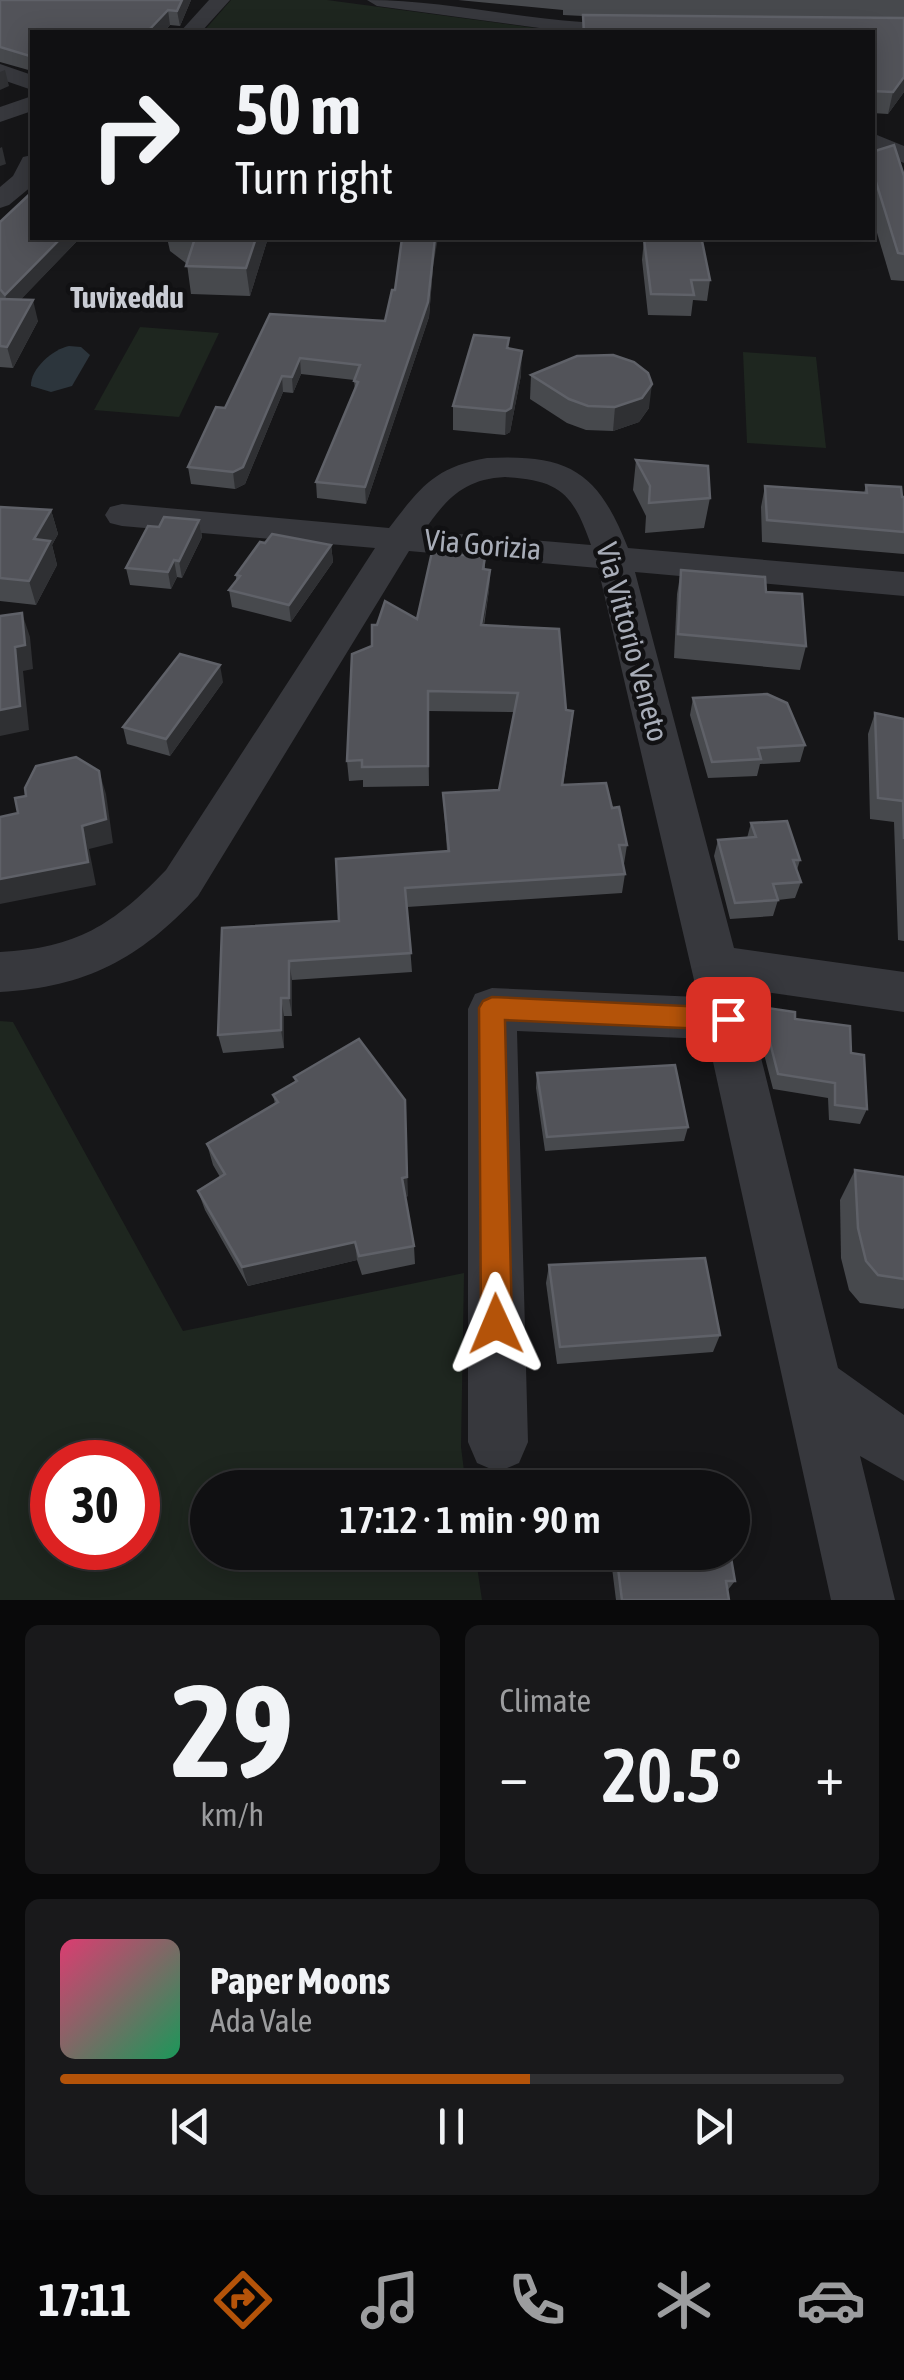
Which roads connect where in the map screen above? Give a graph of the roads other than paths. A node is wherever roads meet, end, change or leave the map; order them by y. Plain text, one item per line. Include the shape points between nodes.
1 (220, 0) edge
2 (377, 0) edge
3 (662, 28) edge
4 (192, 30) edge
5 (590, 30) edge
6 (630, 30) edge
7 (0, 71) edge
8 (30, 82) edge
9 (30, 104) edge
10 (0, 116) edge
11 (875, 142) edge
12 (904, 156) edge
13 (30, 173) edge
14 (0, 200) edge
15 (122, 515) dead end
16 (399, 538) junction
17 (612, 556) junction
18 (904, 584) edge
19 (0, 972) edge
20 (721, 992) junction
21 (904, 992) edge
22 (812, 1386) junction
23 (498, 1442) dead end
24 (904, 1451) edge
25 (864, 1600) edge

1 - 4 street
2 - 5 street
3 - 6 street
5 - 6 street
7 - 8 street
9 - 10 street
11 - 12 street
13 - 14 street
15 - 16 street, Via Gorizia
16 - 17 street, Via Gorizia
16 - 17 street, Via Vittorio Veneto via 455,476 480,466 517,466 582,488
16 - 19 street, Via Vittorio Veneto via 182,883 147,922 103,953 34,971
17 - 18 street, Via Gorizia
17 - 20 street, Via Vittorio Veneto
20 - 21 street
20 - 22 street, Via Vittorio Veneto
20 - 23 street via 492,1008
22 - 24 street
22 - 25 street, Via Vittorio Veneto

